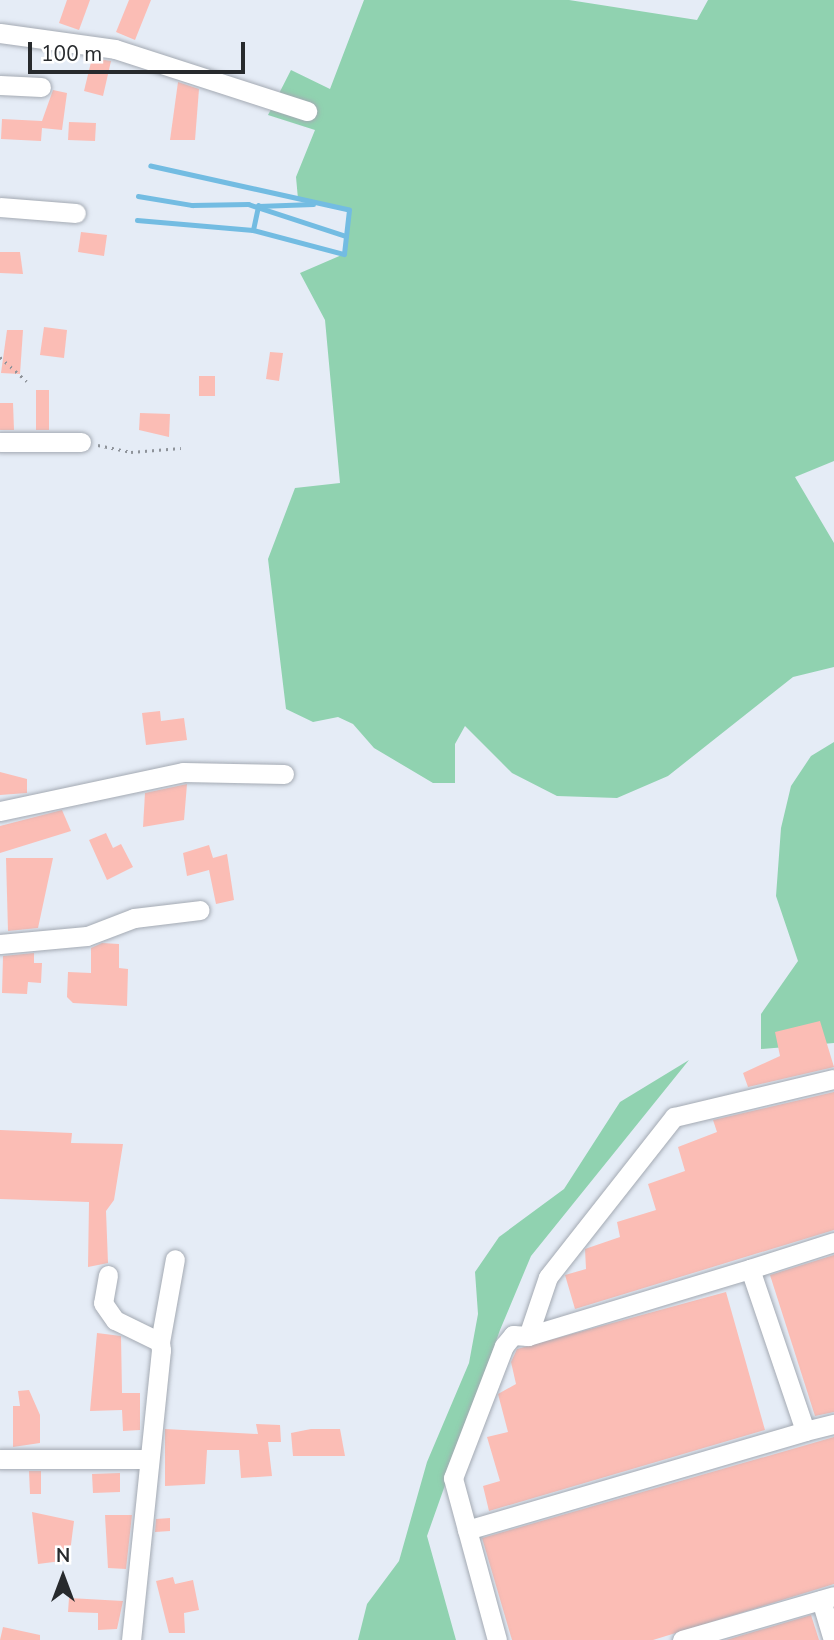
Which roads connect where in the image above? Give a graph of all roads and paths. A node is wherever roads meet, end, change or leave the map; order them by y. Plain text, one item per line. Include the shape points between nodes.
1 (0, 33) edge
2 (0, 85) edge
3 (41, 87) dead end
4 (307, 111) dead end
5 (0, 207) edge
6 (76, 213) dead end
7 (0, 358) edge
8 (27, 381) dead end
9 (0, 442) edge
10 (81, 442) joint
11 (181, 448) dead end
12 (284, 774) dead end
13 (0, 811) edge
14 (200, 910) dead end
15 (0, 944) edge
16 (834, 1079) edge
17 (834, 1242) edge
18 (175, 1259) dead end
19 (750, 1269) junction
20 (108, 1275) dead end
21 (528, 1336) junction
22 (159, 1342) junction
23 (834, 1424) edge
24 (805, 1431) junction
25 (0, 1459) edge
26 (148, 1459) junction
27 (467, 1530) junction
28 (827, 1598) edge
29 (131, 1640) edge
30 (497, 1640) edge
31 (682, 1640) edge
32 (833, 1640) edge

1 - 4 street via 115,50
2 - 3 street
5 - 6 street
7 - 8 path
9 - 10 street
10 - 11 path via 131,452
12 - 13 street via 183,772
14 - 15 street via 134,918 86,936
16 - 21 street via 674,1117 548,1277
17 - 19 street
18 - 22 street
19 - 21 street
19 - 24 street
20 - 22 street via 103,1303 115,1320
21 - 27 street via 513,1335 505,1346 453,1478
22 - 26 street via 159,1401
23 - 24 street
24 - 27 street
25 - 26 street
26 - 29 street
27 - 30 street
28 - 31 street
28 - 32 street

